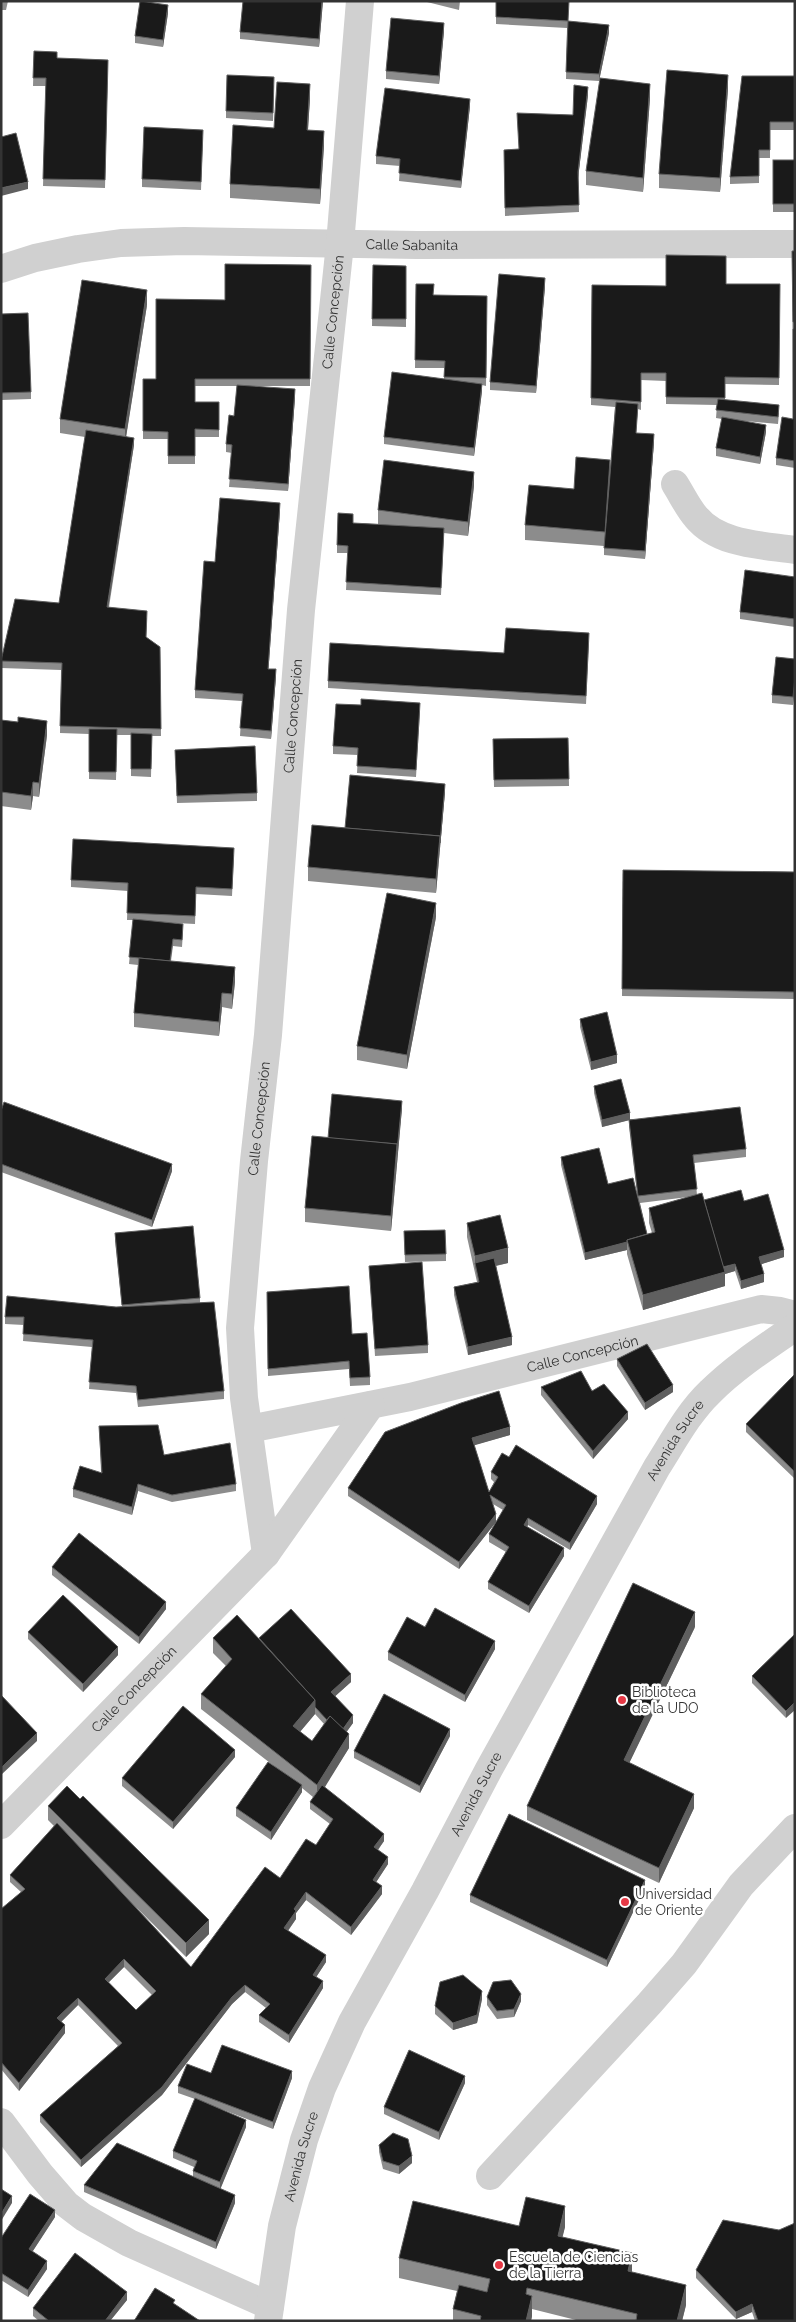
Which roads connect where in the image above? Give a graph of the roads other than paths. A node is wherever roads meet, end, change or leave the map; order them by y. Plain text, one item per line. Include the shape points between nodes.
1 (360, 1) edge
2 (340, 244) junction
3 (795, 244) edge
4 (1, 270) edge
5 (676, 484) dead end
6 (795, 550) edge
7 (795, 1315) edge
8 (795, 1327) edge
9 (371, 1405) junction
10 (249, 1429) junction
11 (266, 1554) junction
12 (1, 1825) edge
13 (795, 1828) edge
14 (1, 2122) edge
15 (490, 2176) dead end
16 (269, 2313) edge

1 - 2 street, Calle Concepción
2 - 3 street, Calle Sabanita
2 - 4 street, Calle Sabanita via 121,243 78,248
2 - 10 street, Calle Concepción via 301,610 268,1035 245,1262 240,1328
5 - 6 street via 697,518 718,534
7 - 9 street, Calle Concepción via 761,1309
8 - 16 street, Avenida Sucre via 709,1392 682,1426 498,1752 352,2022 322,2088 304,2140 282,2226
9 - 10 street, Calle Concepción
9 - 11 street, Calle Concepción
10 - 11 street, Calle Concepción
11 - 12 street, Calle Concepción
13 - 15 street via 741,1885 684,1964 649,2004
14 - 16 street via 40,2174 82,2217

